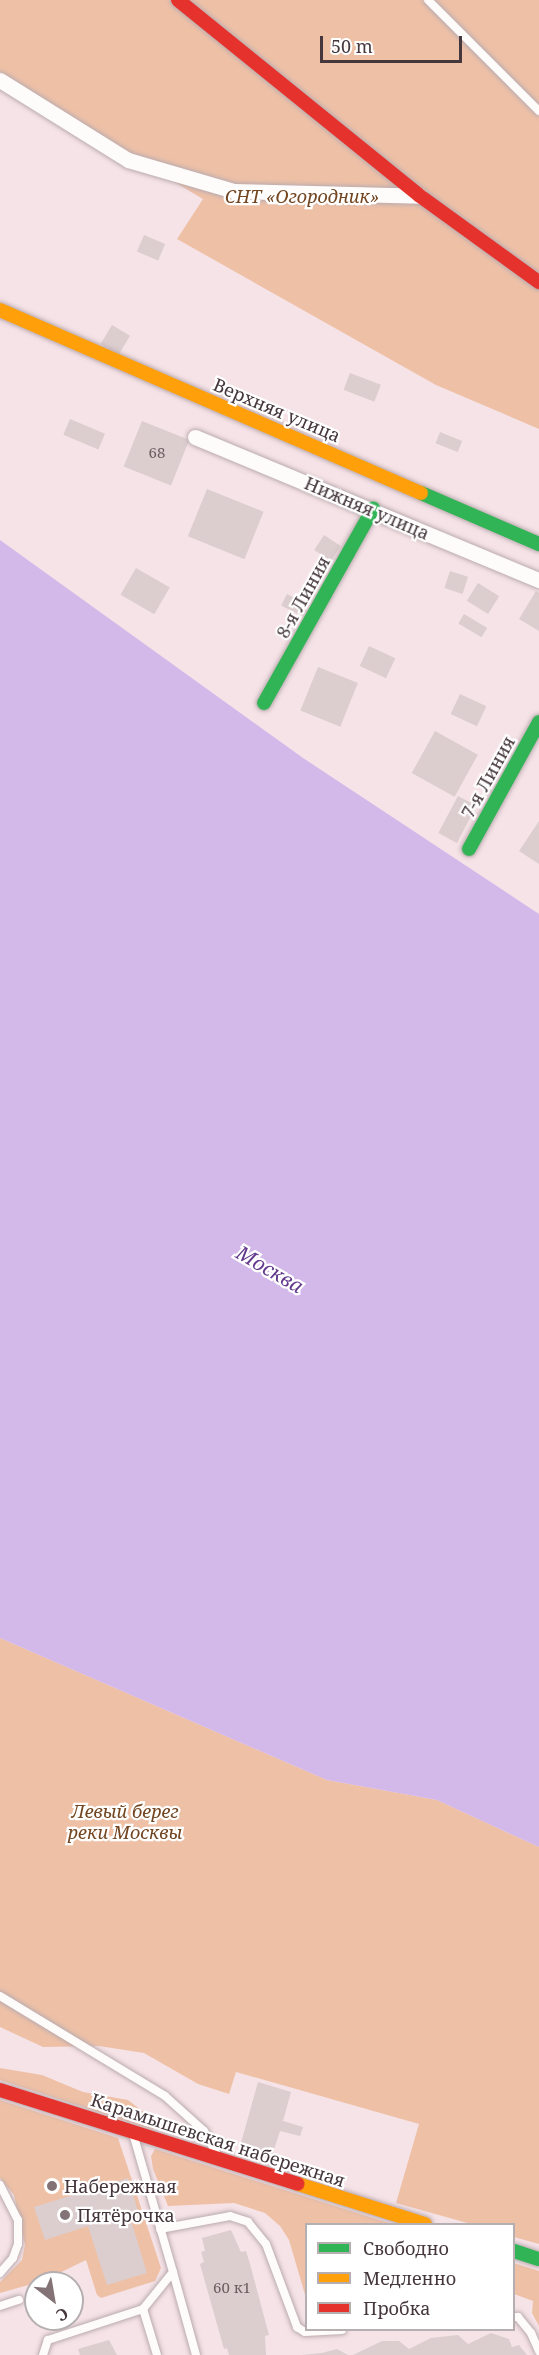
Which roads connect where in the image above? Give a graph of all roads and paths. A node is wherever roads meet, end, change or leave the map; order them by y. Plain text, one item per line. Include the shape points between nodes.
1 (178, 0) edge
2 (428, 0) edge
3 (0, 80) edge
4 (539, 111) edge
5 (420, 196) junction
6 (539, 282) edge
7 (0, 310) edge
8 (195, 437) dead end
9 (373, 509) junction
10 (539, 544) edge
11 (539, 580) edge
12 (264, 704) dead end
13 (539, 722) edge
14 (469, 849) dead end
15 (0, 1996) edge
16 (0, 2090) edge
17 (132, 2132) junction
18 (219, 2159) junction
19 (0, 2185) edge
20 (422, 2223) edge
21 (160, 2229) junction
22 (515, 2252) edge
23 (539, 2259) edge
24 (173, 2272) junction
25 (0, 2273) edge
26 (19, 2300) dead end
27 (0, 2306) edge
28 (143, 2308) junction
29 (515, 2317) edge
30 (324, 2331) edge
31 (539, 2351) edge
32 (43, 2355) edge
33 (157, 2355) edge
34 (196, 2355) edge

1 - 5 street
2 - 4 lane
3 - 5 street via 128,160 234,191
5 - 6 street
7 - 10 street, Верхняя улица
8 - 9 street, Нижняя улица
9 - 11 street, Нижняя улица
9 - 12 street, 8-я Линия
13 - 14 street, 7-я Линия
15 - 18 lane via 165,2096 204,2131
16 - 17 street, Карамышевская набережная
17 - 18 street, Карамышевская набережная
17 - 21 lane
18 - 20 street, Карамышевская набережная
19 - 25 lane via 18,2220 13,2258
21 - 24 lane
21 - 30 lane via 230,2216 248,2223 266,2244 297,2327 305,2332
22 - 23 street
24 - 28 lane
24 - 34 lane
26 - 27 lane
28 - 32 lane via 48,2340
28 - 33 lane
29 - 31 lane via 531,2333

